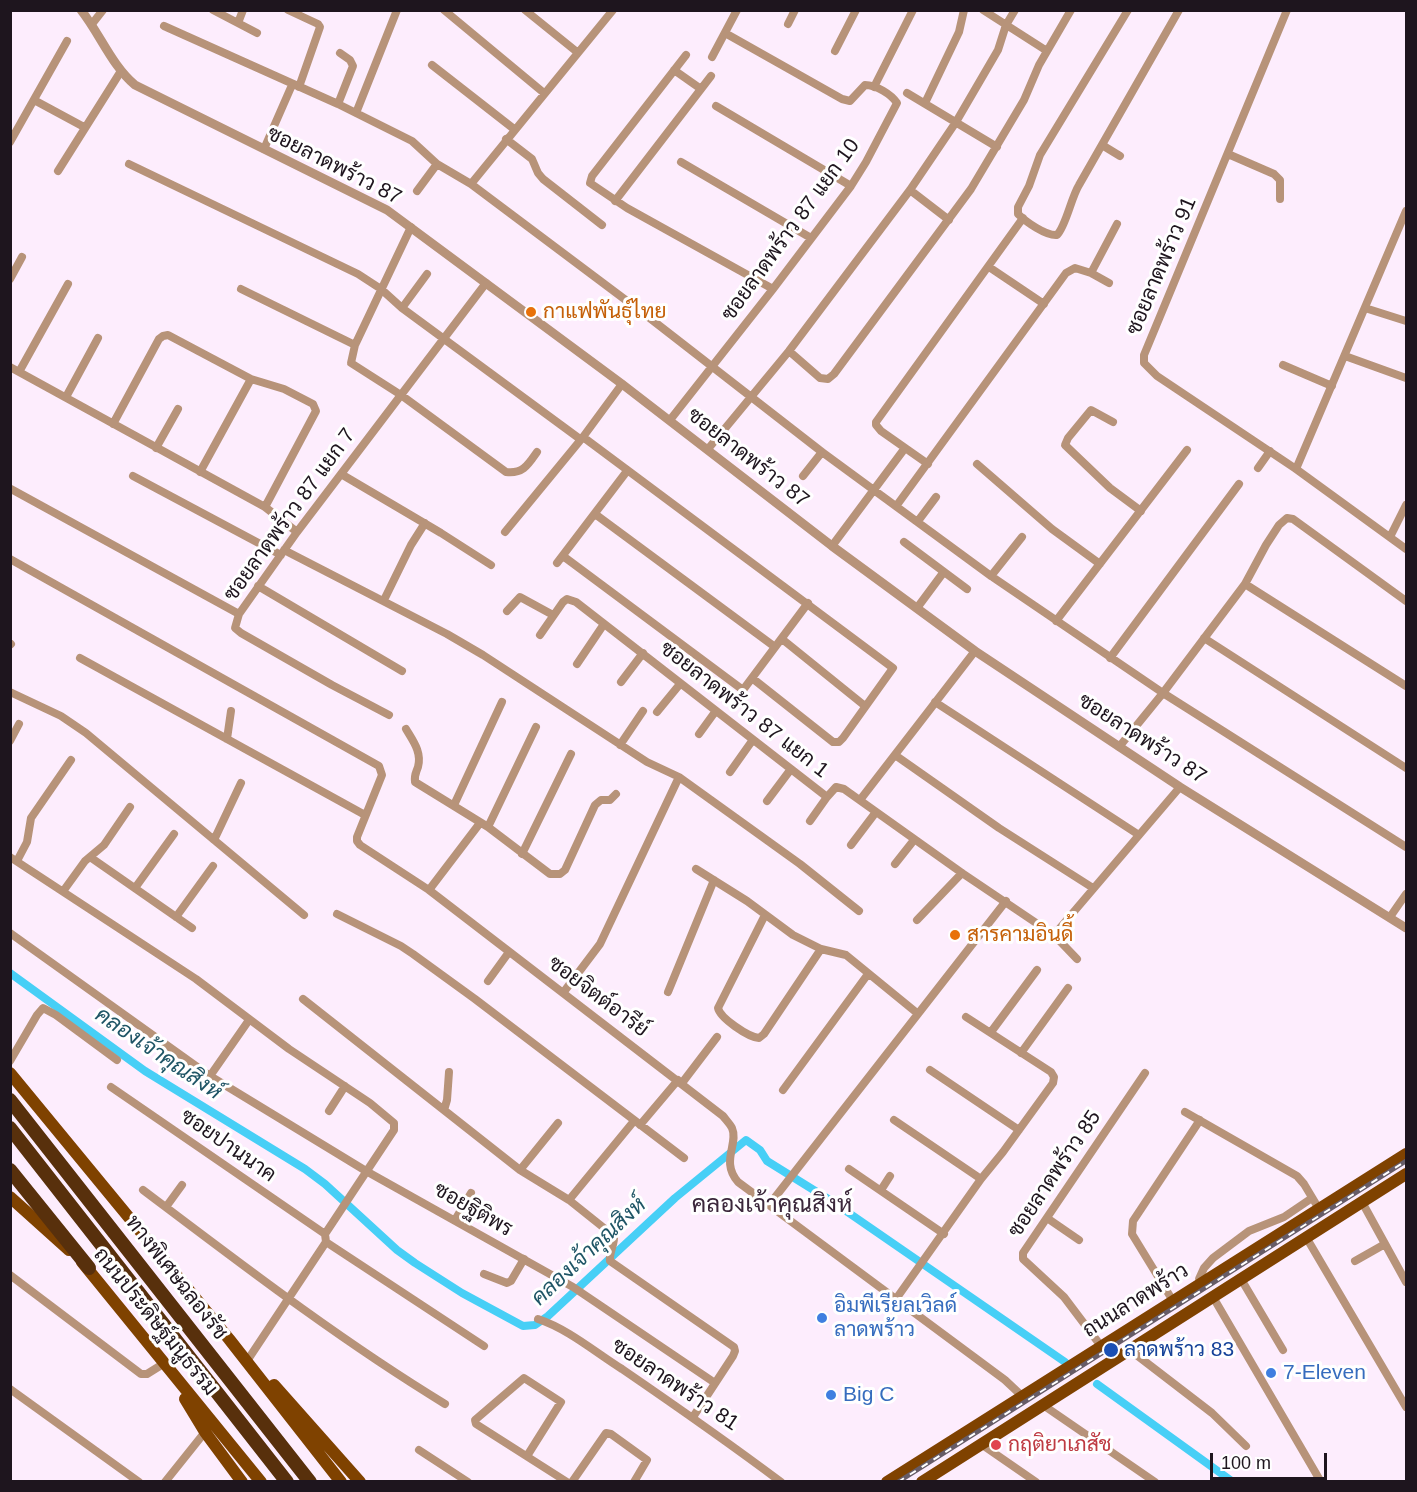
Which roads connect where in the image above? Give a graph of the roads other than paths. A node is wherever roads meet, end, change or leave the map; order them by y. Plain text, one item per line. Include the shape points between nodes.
1 (81, 10) edge
2 (103, 10) edge
3 (213, 10) edge
4 (243, 10) edge
5 (288, 10) edge
6 (397, 10) edge
7 (525, 10) edge
8 (613, 10) edge
9 (737, 10) edge
10 (795, 10) edge
11 (856, 10) edge
12 (913, 10) edge
13 (964, 10) edge
14 (983, 10) edge
15 (1015, 10) edge
16 (1071, 10) edge
17 (1128, 10) edge
18 (1179, 10) edge
19 (1287, 10) edge
20 (448, 12) edge
21 (238, 23) junction
22 (92, 24) junction
23 (788, 24) dead end
24 (1006, 25) junction
25 (164, 26) dead end
26 (257, 33) dead end
27 (725, 33) junction
28 (68, 41) dead end
29 (835, 51) dead end
30 (1047, 51) junction
31 (577, 52) junction
32 (340, 53) dead end
33 (686, 55) dead end
34 (712, 57) dead end
35 (432, 65) dead end
36 (674, 70) junction
37 (121, 71) junction
38 (711, 76) dead end
39 (295, 86) junction
40 (874, 87) junction
41 (701, 90) junction
42 (544, 93) junction
43 (907, 93) dead end
44 (34, 100) junction
45 (925, 103) junction
46 (338, 104) junction
47 (716, 106) dead end
48 (356, 113) junction
49 (956, 122) junction
50 (84, 127) junction
51 (514, 129) junction
52 (506, 139) junction
53 (10, 142) edge
54 (1102, 145) junction
55 (997, 147) junction
56 (264, 149) junction
57 (1228, 154) junction
58 (1120, 156) dead end
59 (681, 162) dead end
60 (129, 164) dead end
61 (437, 164) junction
62 (58, 171) dead end
63 (471, 184) junction
64 (851, 186) junction
65 (910, 190) junction
66 (417, 191) dead end
67 (1280, 200) dead end
68 (615, 201) junction
69 (1407, 211) edge
70 (1023, 218) junction
71 (949, 220) junction
72 (1117, 224) dead end
73 (602, 225) dead end
74 (411, 227) junction
75 (811, 238) junction
76 (22, 257) dead end
77 (989, 267) junction
78 (1091, 273) junction
79 (428, 274) dead end
80 (10, 279) edge
81 (486, 283) junction
82 (1109, 283) dead end
83 (68, 284) dead end
84 (241, 289) dead end
85 (381, 289) junction
86 (773, 289) junction
87 (1044, 304) junction
88 (402, 308) junction
89 (1365, 308) junction
90 (1407, 321) edge
91 (99, 338) dead end
92 (444, 338) junction
93 (355, 345) junction
94 (789, 351) junction
95 (1345, 356) junction
96 (1283, 365) dead end
97 (712, 366) junction
98 (10, 367) edge
99 (19, 372) junction
100 (1407, 378) edge
101 (251, 380) junction
102 (622, 384) junction
103 (1332, 386) junction
104 (401, 395) junction
105 (751, 396) junction
106 (66, 397) junction
107 (178, 409) dead end
108 (670, 420) junction
109 (1113, 422) dead end
110 (113, 424) junction
111 (582, 438) junction
112 (156, 448) junction
113 (905, 448) junction
114 (708, 449) junction
115 (1188, 450) dead end
116 (1270, 451) junction
117 (537, 452) dead end
118 (822, 452) junction
119 (928, 464) junction
120 (977, 464) dead end
121 (1258, 468) dead end
122 (1296, 469) junction
123 (627, 471) junction
124 (200, 472) junction
125 (341, 474) junction
126 (802, 476) dead end
127 (134, 477) dead end
128 (1239, 484) dead end
129 (11, 489) edge
130 (875, 489) junction
131 (936, 497) dead end
132 (897, 505) junction
133 (1407, 505) edge
134 (265, 507) junction
135 (1141, 511) junction
136 (595, 514) junction
137 (918, 521) junction
138 (425, 523) junction
139 (297, 531) junction
140 (505, 532) dead end
141 (1022, 537) dead end
142 (1390, 537) junction
143 (904, 542) dead end
144 (832, 546) junction
145 (1407, 549) edge
146 (283, 552) junction
147 (562, 556) junction
148 (10, 559) edge
149 (557, 563) dead end
150 (1100, 564) junction
151 (491, 565) dead end
152 (943, 573) junction
153 (991, 576) junction
154 (1245, 584) junction
155 (258, 586) junction
156 (967, 589) dead end
157 (384, 600) junction
158 (1407, 601) edge
159 (808, 603) junction
160 (917, 608) junction
161 (507, 611) dead end
162 (239, 614) junction
163 (553, 615) junction
164 (1056, 621) junction
165 (604, 624) junction
166 (540, 635) dead end
167 (1204, 638) junction
168 (782, 639) junction
169 (775, 647) junction
170 (975, 651) junction
171 (643, 653) junction
172 (80, 658) dead end
173 (1110, 658) junction
174 (577, 663) dead end
175 (402, 671) dead end
176 (752, 678) junction
177 (621, 682) dead end
178 (680, 684) junction
179 (1407, 686) edge
180 (10, 692) edge
181 (1163, 693) junction
182 (502, 702) dead end
183 (935, 702) junction
184 (865, 705) junction
185 (231, 711) dead end
186 (643, 711) dead end
187 (715, 711) junction
188 (657, 712) dead end
189 (389, 715) dead end
190 (19, 724) dead end
191 (536, 727) dead end
192 (406, 729) dead end
193 (699, 734) dead end
194 (227, 739) junction
195 (10, 741) edge
196 (752, 741) junction
197 (621, 745) junction
198 (1119, 747) junction
199 (571, 754) dead end
200 (895, 754) junction
201 (71, 760) dead end
202 (1407, 768) edge
203 (791, 769) junction
204 (730, 771) dead end
205 (679, 777) junction
206 (241, 783) dead end
207 (1180, 787) junction
208 (616, 794) dead end
209 (828, 798) junction
210 (860, 800) junction
211 (767, 801) dead end
212 (454, 805) junction
213 (130, 807) dead end
214 (876, 812) junction
215 (365, 815) junction
216 (810, 821) dead end
217 (480, 823) junction
218 (488, 827) junction
219 (174, 834) dead end
220 (1139, 835) junction
221 (214, 840) junction
222 (914, 840) junction
223 (851, 845) dead end
224 (1407, 847) edge
225 (522, 854) junction
226 (90, 857) junction
227 (14, 859) edge
228 (895, 864) dead end
229 (213, 866) dead end
230 (696, 869) dead end
231 (962, 873) junction
232 (714, 880) junction
233 (135, 888) junction
234 (1093, 888) junction
235 (429, 890) junction
236 (64, 891) junction
237 (1407, 894) edge
238 (1006, 901) junction
239 (859, 911) dead end
240 (304, 915) dead end
241 (337, 915) dead end
242 (765, 915) junction
243 (176, 917) junction
244 (1390, 917) junction
245 (917, 920) dead end
246 (192, 928) dead end
247 (1407, 928) edge
248 (10, 933) edge
249 (1054, 935) junction
250 (821, 949) junction
251 (509, 952) junction
252 (1077, 959) dead end
253 (1037, 970) dead end
254 (867, 974) junction
255 (488, 981) dead end
256 (1068, 988) dead end
257 (668, 992) dead end
258 (563, 993) junction
259 (303, 999) dead end
260 (917, 1013) junction
261 (966, 1017) dead end
262 (249, 1020) junction
263 (991, 1032) junction
264 (717, 1037) dead end
265 (1021, 1053) junction
266 (117, 1060) dead end
267 (10, 1061) edge
268 (930, 1070) dead end
269 (449, 1072) dead end
270 (10, 1073) edge
271 (1145, 1073) dead end
272 (210, 1076) junction
273 (680, 1081) junction
274 (345, 1086) junction
275 (111, 1087) dead end
276 (783, 1090) dead end
277 (10, 1100) edge
278 (444, 1110) junction
279 (329, 1111) dead end
280 (1185, 1112) dead end
281 (894, 1120) dead end
282 (1200, 1120) junction
283 (558, 1123) dead end
284 (637, 1123) junction
285 (10, 1128) edge
286 (1019, 1130) junction
287 (1407, 1154) edge
288 (684, 1158) dead end
289 (849, 1169) dead end
290 (10, 1170) edge
291 (520, 1170) junction
292 (366, 1171) junction
293 (1407, 1174) edge
294 (890, 1176) dead end
295 (981, 1179) junction
296 (182, 1185) dead end
297 (143, 1190) dead end
298 (881, 1190) junction
299 (471, 1193) dead end
300 (10, 1197) edge
301 (569, 1200) junction
302 (1362, 1202) junction
303 (1315, 1204) junction
304 (769, 1205) junction
305 (166, 1207) junction
306 (1047, 1218) junction
307 (455, 1220) junction
308 (944, 1234) junction
309 (326, 1238) junction
310 (1306, 1238) junction
311 (1079, 1240) dead end
312 (1385, 1244) junction
313 (524, 1259) junction
314 (1355, 1261) dead end
315 (89, 1268) junction
316 (484, 1274) dead end
317 (10, 1275) edge
318 (1241, 1279) junction
319 (1406, 1281) edge
320 (1202, 1283) junction
321 (1213, 1297) junction
322 (288, 1298) junction
323 (896, 1299) junction
324 (1173, 1301) junction
325 (542, 1321) dead end
326 (229, 1339) junction
327 (484, 1346) dead end
328 (1101, 1346) junction
329 (1130, 1350) junction
330 (1283, 1350) dead end
331 (249, 1358) junction
332 (166, 1367) junction
333 (715, 1383) junction
334 (10, 1389) edge
335 (1022, 1396) junction
336 (445, 1404) dead end
337 (1043, 1405) junction
338 (1407, 1407) edge
339 (693, 1417) junction
340 (205, 1432) junction
341 (981, 1444) junction
342 (1246, 1446) dead end
343 (418, 1450) dead end
344 (527, 1456) junction
345 (926, 1481) edge
346 (139, 1482) edge
347 (165, 1482) edge
348 (242, 1482) edge
349 (261, 1482) edge
350 (287, 1482) edge
351 (310, 1482) edge
352 (341, 1482) edge
353 (360, 1482) edge
354 (468, 1482) edge
355 (567, 1482) edge
356 (572, 1482) edge
357 (634, 1482) edge
358 (781, 1482) edge
359 (887, 1482) edge
360 (1036, 1482) edge
361 (1155, 1482) edge
362 (1321, 1482) edge

1 - 22 street, ซอยลาดพร้าว 87
2 - 22 street
3 - 21 street
4 - 21 street
5 - 39 street via 320,27
6 - 48 street
7 - 31 street
8 - 31 street
9 - 27 street
10 - 23 street
11 - 29 street
12 - 40 street
13 - 45 street via 959,32
14 - 24 street
15 - 24 street
16 - 30 street
17 - 70 street via 1040,154 1018,207
18 - 54 street
19 - 57 street, ซอยลาดพร้าว 91
20 - 42 street
21 - 26 street
22 - 37 street, ซอยลาดพร้าว 87
24 - 30 street
24 - 49 street via 998,50
25 - 39 street
27 - 34 street
27 - 40 street via 846,101 854,99 865,85
28 - 44 street
30 - 55 street
31 - 42 street
32 - 46 street via 352,66
33 - 36 street
35 - 51 street
36 - 41 street
36 - 68 street via 591,179 593,185
37 - 50 street
37 - 56 street, ซอยลาดพร้าว 87 via 145,91
38 - 41 street
39 - 46 street
39 - 56 street
40 - 64 street, ซอยลาดพร้าว 87 แยก 10 via 897,103
41 - 68 street
42 - 51 street
43 - 45 street
44 - 50 street
44 - 53 street
45 - 49 street
46 - 48 street
47 - 64 street
48 - 61 street via 404,135
49 - 55 street
49 - 65 street
50 - 62 street
51 - 52 street
52 - 63 street
52 - 73 street via 532,159 543,179
54 - 58 street
54 - 70 street via 1072,198 1057,235
55 - 71 street
56 - 74 street, ซอยลาดพร้าว 87 via 387,210
57 - 67 street via 1274,174 1280,180
57 - 116 street, ซอยลาดพร้าว 91 via 1144,363 1157,376
59 - 75 street
60 - 85 street via 358,274
61 - 63 street
61 - 66 street
63 - 97 street
64 - 75 street, ซอยลาดพร้าว 87 แยก 10
65 - 71 street
65 - 94 street
68 - 86 street
69 - 89 street
70 - 77 street
71 - 94 street via 831,377 820,378
72 - 78 street
74 - 81 street, ซอยลาดพร้าว 87
74 - 85 street
75 - 86 street, ซอยลาดพร้าว 87 แยก 10
76 - 80 street
77 - 87 street
77 - 113 street via 876,422 878,428
78 - 82 street
78 - 87 street via 1070,269
79 - 88 street
81 - 92 street, ซอยลาดพร้าว 87 แยก 7
81 - 102 street, ซอยลาดพร้าว 87
83 - 99 street
84 - 93 street
85 - 88 street
85 - 93 street
86 - 97 street, ซอยลาดพร้าว 87 แยก 10
87 - 119 street
88 - 92 street
89 - 90 street
89 - 95 street
91 - 106 street
92 - 104 street, ซอยลาดพร้าว 87 แยก 7
92 - 111 street
93 - 104 street via 350,359 354,367
94 - 105 street
95 - 100 street
95 - 103 street
96 - 103 street
97 - 105 street
97 - 108 street, ซอยลาดพร้าว 87 แยก 10
98 - 99 street
99 - 106 street
101 - 110 street via 163,336
101 - 124 street
101 - 134 street via 284,389 316,407
102 - 108 street, ซอยลาดพร้าว 87
102 - 111 street
103 - 122 street
104 - 117 street via 506,472 520,472
104 - 125 street, ซอยลาดพร้าว 87 แยก 7
105 - 114 street
105 - 118 street
106 - 110 street
107 - 112 street
108 - 114 street, ซอยลาดพร้าว 87
109 - 135 street via 1091,410 1065,445
110 - 112 street
111 - 123 street
111 - 140 street
112 - 124 street
113 - 119 street
113 - 130 street
114 - 144 street, ซอยลาดพร้าว 87
115 - 135 street
116 - 121 street
116 - 122 street, ซอยลาดพร้าว 91
118 - 126 street
118 - 130 street
119 - 132 street
120 - 150 street via 1052,529
122 - 142 street, ซอยลาดพร้าว 91
123 - 136 street
123 - 159 street
124 - 134 street
125 - 138 street
125 - 139 street, ซอยลาดพร้าว 87 แยก 7
127 - 146 street
128 - 173 street
129 - 162 street
130 - 132 street
130 - 144 street
131 - 137 street
132 - 137 street
133 - 142 street
134 - 139 street
135 - 150 street
136 - 147 street
136 - 169 street
137 - 153 street
138 - 151 street
138 - 157 street
139 - 146 street, ซอยลาดพร้าว 87 แยก 7
141 - 153 street
142 - 145 street, ซอยลาดพร้าว 91
143 - 152 street
144 - 160 street, ซอยลาดพร้าว 87
146 - 155 street, ซอยลาดพร้าว 87 แยก 7
146 - 157 street
147 - 149 street
147 - 176 street via 742,690
148 - 215 street via 379,766 381,775
150 - 164 street
152 - 156 street
152 - 160 street
153 - 164 street
154 - 158 street via 1287,518
154 - 167 street
154 - 179 street
155 - 162 street, ซอยลาดพร้าว 87 แยก 7
155 - 175 street
157 - 197 street via 483,655
159 - 168 street
159 - 184 street via 893,668
160 - 170 street, ซอยลาดพร้าว 87
161 - 163 street via 520,597
162 - 189 street, ซอยลาดพร้าว 87 แยก 7 via 236,631
163 - 165 street, ซอยลาดพร้าว 87 แยก 1 via 563,602 571,600
163 - 166 street, ซอยลาดพร้าว 87 แยก 1
164 - 173 street
165 - 171 street, ซอยลาดพร้าว 87 แยก 1
165 - 174 street
167 - 181 street
167 - 202 street
168 - 169 street
168 - 184 street
169 - 176 street
170 - 183 street
170 - 198 street, ซอยลาดพร้าว 87
171 - 177 street
171 - 178 street, ซอยลาดพร้าว 87 แยก 1
172 - 194 street
173 - 181 street
176 - 184 street via 833,742 843,738
178 - 187 street, ซอยลาดพร้าว 87 แยก 1
178 - 188 street
180 - 221 street via 73,723
181 - 198 street
181 - 224 street
182 - 212 street
183 - 200 street
183 - 220 street
185 - 194 street
186 - 197 street
187 - 193 street
187 - 196 street, ซอยลาดพร้าว 87 แยก 1
190 - 195 street
191 - 218 street
192 - 212 street via 418,750 415,782
194 - 215 street
196 - 203 street, ซอยลาดพร้าว 87 แยก 1
196 - 204 street
197 - 205 street
198 - 207 street, ซอยลาดพร้าว 87
199 - 225 street
200 - 210 street
200 - 234 street
201 - 227 street via 31,818 27,842
203 - 209 street, ซอยลาดพร้าว 87 แยก 1
203 - 211 street
205 - 239 street
205 - 258 street via 600,944
206 - 221 street
207 - 220 street
207 - 244 street, ซอยลาดพร้าว 87
208 - 225 street via 595,805 560,874 550,874
209 - 210 street, ซอยลาดพร้าว 87 แยก 1 via 839,787
209 - 216 street
210 - 214 street, ซอยลาดพร้าว 87 แยก 1
212 - 217 street
213 - 226 street via 104,845
214 - 222 street, ซอยลาดพร้าว 87 แยก 1
214 - 223 street
215 - 235 street, ซอยจิตต์อารีย์ via 357,837 360,845
217 - 218 street
217 - 235 street
218 - 225 street
219 - 233 street
220 - 234 street
221 - 240 street
222 - 228 street
222 - 231 street, ซอยลาดพร้าว 87 แยก 1
226 - 233 street
226 - 236 street
227 - 236 street
229 - 243 street
230 - 232 street
231 - 238 street, ซอยลาดพร้าว 87 แยก 1
231 - 245 street
232 - 242 street
232 - 257 street
233 - 243 street
234 - 249 street
235 - 251 street, ซอยจิตต์อารีย์
236 - 262 street via 196,979
237 - 244 street
238 - 249 street, ซอยลาดพร้าว 87 แยก 1
238 - 260 street
241 - 284 street via 402,946
242 - 250 street
242 - 250 street via 718,1008 720,1014 751,1037 764,1034
243 - 246 street
244 - 247 street, ซอยลาดพร้าว 87
248 - 272 street
249 - 252 street, ซอยลาดพร้าว 87 แยก 1
250 - 254 street via 846,955
251 - 255 street
251 - 258 street, ซอยจิตต์อารีย์
253 - 263 street
254 - 260 street
254 - 276 street
256 - 265 street
258 - 273 street, ซอยจิตต์อารีย์
259 - 278 street
260 - 304 street
261 - 263 street
262 - 272 street
262 - 274 street
263 - 265 street
264 - 273 street
265 - 286 street via 1054,1077
266 - 267 street via 43,1008
268 - 286 street
269 - 278 street
270 - 326 main road
271 - 306 street, ซอยลาดพร้าว 85
272 - 292 street, ซอยฐิติพร
273 - 284 street
273 - 304 street, ซอยจิตต์อารีย์ via 723,1116 734,1135 730,1155 734,1178
274 - 279 street
274 - 292 street via 390,1118 395,1126
275 - 309 street, ซอยปานนาค
277 - 351 highway, ทางพิเศษฉลองรัช
278 - 291 street
280 - 282 street
281 - 295 street
282 - 303 street via 1297,1176
282 - 324 street via 1132,1221 1132,1234
283 - 291 street
284 - 288 street
284 - 301 street
285 - 350 highway, ทางพิเศษฉลองรัช
286 - 295 street
287 - 303 main road, ถนนลาดพร้าว
289 - 298 street
290 - 315 highway
291 - 301 street
292 - 307 street, ซอยฐิติพร
292 - 309 street
293 - 302 main road, ถนนลาดพร้าว
294 - 298 street
295 - 308 street
296 - 305 street
297 - 305 street
298 - 308 street
299 - 307 street
300 - 315 main road, ถนนประดิษฐ์มนูธรรม
301 - 333 street via 614,1236 609,1257 734,1347 733,1356
302 - 310 main road, ถนนลาดพร้าว
302 - 312 street
303 - 320 main road, ถนนลาดพร้าว
303 - 320 street via 1249,1231 1213,1258 1199,1279
304 - 323 street, ซอยจิตต์อารีย์
305 - 322 street
306 - 311 street
306 - 328 street, ซอยลาดพร้าว 85 via 1023,1253 1023,1260 1064,1297
307 - 313 street, ซอยฐิติพร
308 - 323 street
309 - 322 street
309 - 327 street, ซอยปานนาค
310 - 318 main road, ถนนลาดพร้าว
310 - 338 street
312 - 314 street
312 - 319 street
313 - 316 street via 507,1283
313 - 333 street, ซอยฐิติพร via 576,1288
315 - 332 main road, ถนนประดิษฐ์มนูธรรม
317 - 332 street via 141,1374
318 - 321 main road, ถนนลาดพร้าว
318 - 330 street
320 - 324 main road, ถนนลาดพร้าว
321 - 329 main road, ถนนลาดพร้าว
321 - 362 street
322 - 331 street
322 - 336 street
323 - 335 street, ซอยจิตต์อารีย์
324 - 328 main road, ถนนลาดพร้าว
325 - 339 street, ซอยลาดพร้าว 81 via 584,1344
326 - 331 main road
326 - 352 main road
328 - 335 main road, ถนนลาดพร้าว
329 - 337 main road, ถนนลาดพร้าว
329 - 342 street via 1212,1413
331 - 353 main road
332 - 340 main road
332 - 349 main road, ถนนประดิษฐ์มนูธรรม
333 - 339 street
334 - 346 street
335 - 359 main road, ถนนลาดพร้าว
337 - 341 main road, ถนนลาดพร้าว
337 - 361 street
339 - 358 street, ซอยลาดพร้าว 81
340 - 347 street
340 - 348 main road
341 - 345 main road, ถนนลาดพร้าว
341 - 360 street
343 - 354 street
344 - 344 street via 561,1402 522,1379 475,1420
344 - 355 street
356 - 357 street via 606,1433 646,1460

